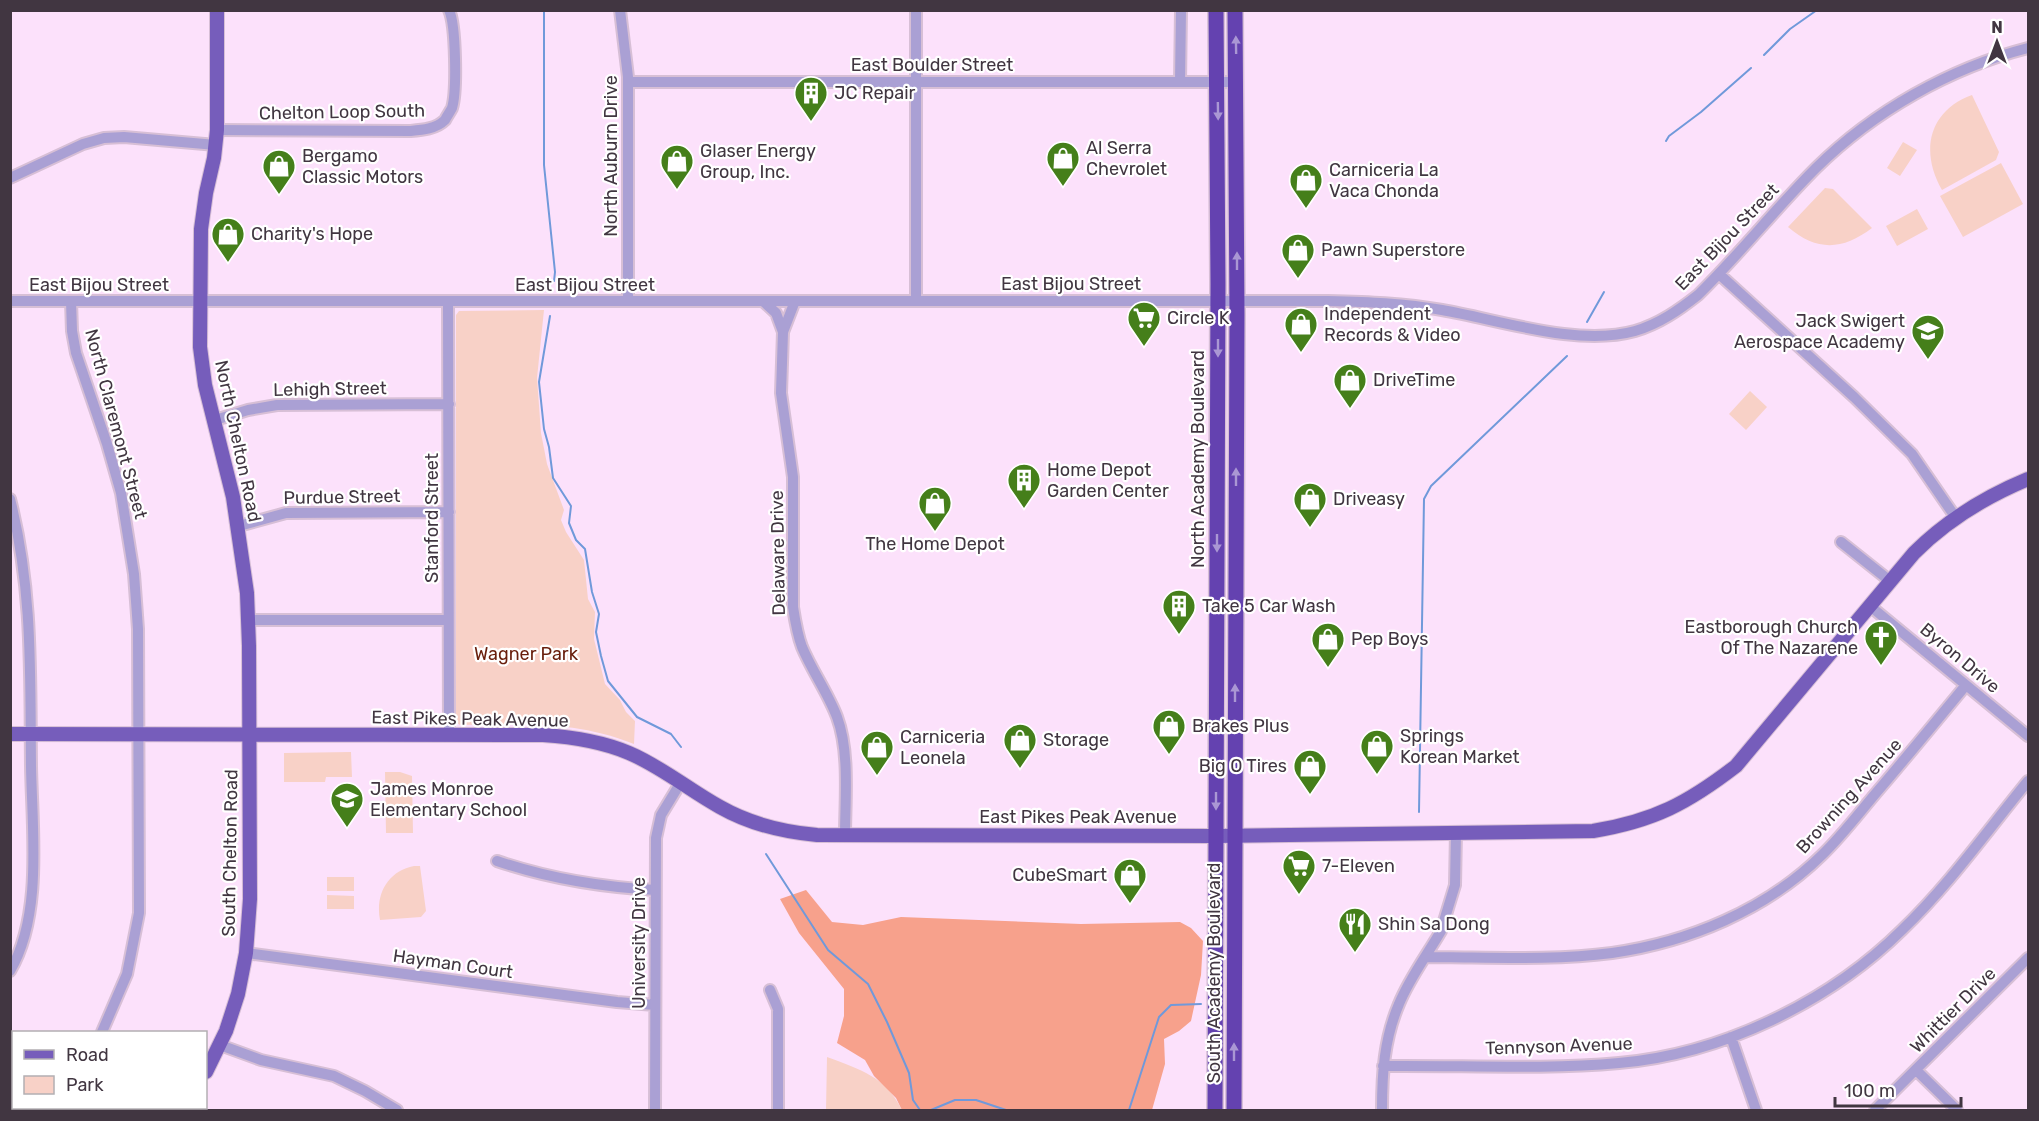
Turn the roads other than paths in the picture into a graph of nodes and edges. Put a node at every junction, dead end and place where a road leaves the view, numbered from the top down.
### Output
1 (217, 10) edge
2 (449, 10) edge
3 (620, 10) edge
4 (916, 10) edge
5 (1181, 10) edge
6 (1216, 10) edge
7 (1235, 10) edge
8 (2028, 48) edge
9 (628, 82) junction
10 (916, 82) junction
11 (1180, 82) junction
12 (1217, 82) junction
13 (1236, 82) junction
14 (217, 130) junction
15 (216, 145) junction
16 (10, 178) edge
17 (1719, 274) junction
18 (1237, 300) junction
19 (10, 301) edge
20 (71, 301) junction
21 (200, 301) junction
22 (628, 301) junction
23 (763, 301) junction
24 (795, 301) junction
25 (916, 301) junction
26 (1218, 301) junction
27 (448, 302) junction
28 (783, 332) junction
29 (449, 404) junction
30 (215, 420) junction
31 (2028, 479) edge
32 (10, 500) edge
33 (449, 512) junction
34 (1956, 518) junction
35 (239, 526) junction
36 (1841, 542) dead end
37 (1890, 581) junction
38 (1870, 606) junction
39 (248, 620) junction
40 (448, 620) junction
41 (1966, 685) junction
42 (10, 734) edge
43 (30, 734) junction
44 (139, 735) junction
45 (449, 735) junction
46 (248, 736) junction
47 (2028, 736) edge
48 (2028, 781) edge
49 (681, 782) junction
50 (1456, 832) junction
51 (1234, 835) junction
52 (845, 836) junction
53 (1215, 836) junction
54 (497, 861) dead end
55 (655, 890) junction
56 (246, 953) junction
57 (1426, 957) junction
58 (2028, 958) edge
59 (10, 971) edge
60 (770, 990) dead end
61 (655, 1005) junction
62 (102, 1031) edge
63 (1731, 1037) junction
64 (220, 1045) junction
65 (1383, 1066) junction
66 (207, 1070) edge
67 (1916, 1070) junction
68 (397, 1110) edge
69 (655, 1110) edge
70 (778, 1110) edge
71 (1215, 1110) edge
72 (1234, 1110) edge
73 (1382, 1110) edge
74 (1756, 1110) edge
75 (1875, 1110) edge
76 (1957, 1110) edge

1 - 14 main road, North Chelton Road
2 - 14 street, Chelton Loop South
3 - 9 street, North Auburn Drive
4 - 10 street
5 - 11 street
6 - 12 highway, North Academy Boulevard
13 -> 7 highway, North Academy Boulevard
8 - 17 street, East Bijou Street
9 - 10 street, East Boulder Street
9 - 22 street, North Auburn Drive
10 - 11 street, East Boulder Street
10 - 25 street
11 - 12 street, East Boulder Street
12 - 13 street, East Boulder Street
12 -> 26 highway, North Academy Boulevard
18 -> 13 highway, North Academy Boulevard
14 - 15 main road, North Chelton Road
15 - 16 street
15 - 21 main road, North Chelton Road
17 - 18 street, East Bijou Street
17 - 34 street
18 - 26 street, East Bijou Street
51 -> 18 highway, North Academy Boulevard
19 - 20 street, East Bijou Street
20 - 21 street, East Bijou Street
20 - 44 street, North Claremont Street
21 - 27 street, East Bijou Street
21 - 30 main road, North Chelton Road
22 - 23 street, East Bijou Street
22 - 27 street, East Bijou Street
23 - 24 street, East Bijou Street
23 - 28 street
24 - 25 street, East Bijou Street
24 - 28 street, Delaware Drive
25 - 26 street, East Bijou Street
26 -> 53 highway, North Academy Boulevard
27 - 29 street, Stanford Street
28 - 52 street, Delaware Drive
29 - 30 street, Lehigh Street
29 - 33 street, Stanford Street
30 - 35 main road, North Chelton Road
31 - 34 main road, East Pikes Peak Avenue
32 - 43 street
33 - 35 street, Purdue Street
33 - 40 street, Stanford Street
34 - 37 main road, East Pikes Peak Avenue
35 - 39 main road, North Chelton Road
36 - 37 street
37 - 38 main road, East Pikes Peak Avenue
38 - 41 street, Byron Drive
38 - 50 main road, East Pikes Peak Avenue
39 - 40 street
39 - 46 main road, North Chelton Road
40 - 45 street, Stanford Street
41 - 47 street, Byron Drive
41 - 57 street, Browning Avenue
42 - 43 main road, East Pikes Peak Avenue
43 - 44 main road, East Pikes Peak Avenue
43 - 59 street
44 - 46 main road, East Pikes Peak Avenue
44 - 62 street, North Claremont Street
45 - 46 main road, East Pikes Peak Avenue
45 - 49 main road, East Pikes Peak Avenue
46 - 56 main road, South Chelton Road
48 - 63 street, Tennyson Avenue
49 - 52 main road, East Pikes Peak Avenue
49 - 55 street, University Drive
50 - 51 main road, East Pikes Peak Avenue
50 - 57 street
51 - 53 main road, East Pikes Peak Avenue
72 -> 51 highway, South Academy Boulevard
52 - 53 main road, East Pikes Peak Avenue
53 - 71 highway, South Academy Boulevard
54 - 55 street
55 - 61 street, University Drive
56 - 61 street, Hayman Court
56 - 64 main road, South Chelton Road
57 - 65 street
58 - 67 street, Whittier Drive
60 - 70 street
61 - 69 street, University Drive
63 - 65 street, Tennyson Avenue
63 - 74 street
64 - 66 main road, South Chelton Road
64 - 68 street
65 - 73 street
67 - 75 street, Whittier Drive
67 - 76 street

